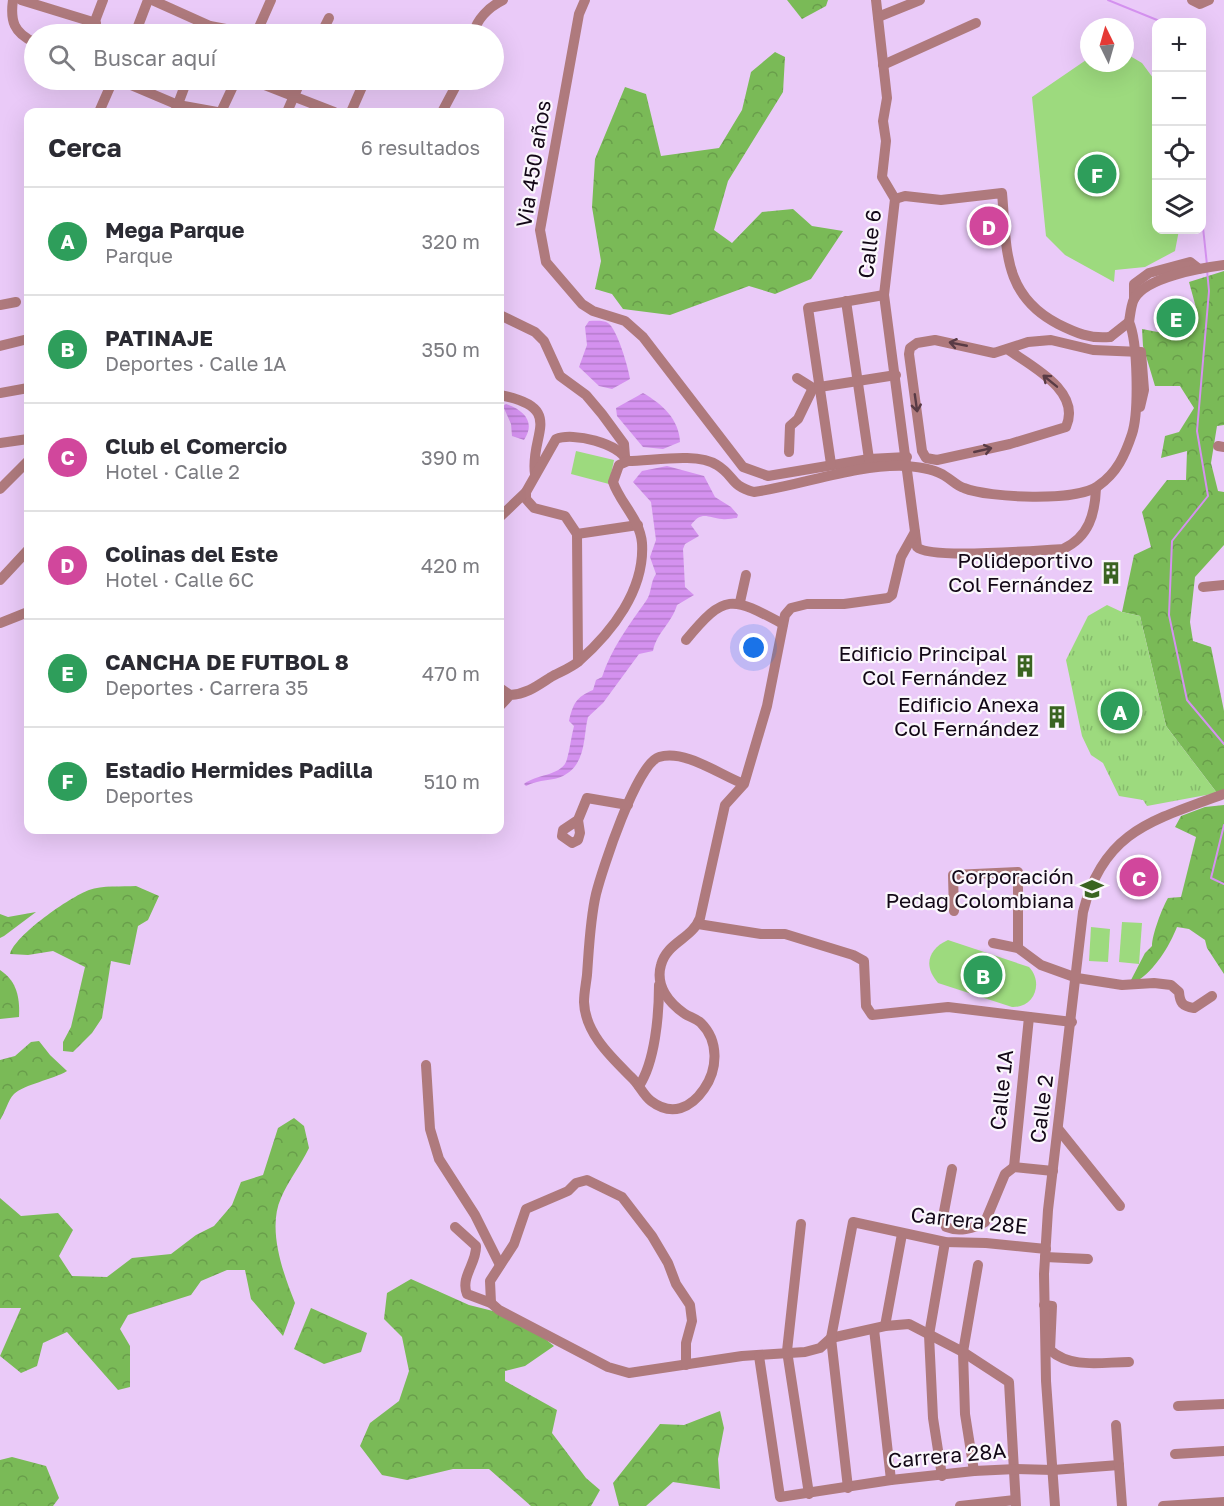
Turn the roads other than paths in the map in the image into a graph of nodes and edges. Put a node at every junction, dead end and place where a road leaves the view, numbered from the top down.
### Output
1 (13, 0) edge
2 (21, 0) edge
3 (103, 0) edge
4 (150, 0) edge
5 (271, 0) edge
6 (503, 0) edge
7 (585, 0) edge
8 (876, 0) edge
9 (920, 0) edge
10 (878, 17) junction
11 (329, 18) dead end
12 (96, 23) joint
13 (976, 23) dead end
14 (139, 24) edge
15 (196, 24) edge
16 (259, 24) edge
17 (326, 24) edge
18 (478, 24) edge
19 (24, 36) edge
20 (883, 65) junction
21 (109, 90) edge
22 (139, 90) edge
23 (184, 90) edge
24 (231, 90) edge
25 (280, 90) edge
26 (296, 90) edge
27 (361, 90) edge
28 (453, 90) edge
29 (294, 95) junction
30 (101, 108) edge
31 (175, 108) edge
32 (177, 108) edge
33 (221, 108) edge
34 (289, 108) edge
35 (325, 108) edge
36 (353, 108) edge
37 (443, 108) edge
38 (896, 199) junction
39 (1210, 267) edge
40 (884, 295) junction
41 (846, 301) junction
42 (16, 302) dead end
43 (0, 304) edge
44 (504, 317) edge
45 (1129, 322) junction
46 (1110, 337) junction
47 (24, 340) edge
48 (1020, 344) junction
49 (0, 346) edge
50 (1007, 349) junction
51 (1111, 349) junction
52 (1135, 351) junction
53 (1022, 360) junction
54 (896, 375) junction
55 (797, 378) dead end
56 (858, 381) junction
57 (817, 387) junction
58 (24, 389) edge
59 (0, 393) edge
60 (504, 396) edge
61 (24, 440) edge
62 (0, 443) edge
63 (789, 452) dead end
64 (626, 459) junction
65 (869, 459) junction
66 (908, 462) junction
67 (831, 464) junction
68 (24, 465) edge
69 (535, 477) junction
70 (1096, 488) junction
71 (0, 489) edge
72 (526, 492) junction
73 (504, 509) edge
74 (638, 525) junction
75 (915, 532) junction
76 (577, 534) junction
77 (24, 554) edge
78 (746, 575) dead end
79 (0, 580) edge
80 (1224, 585) edge
81 (1203, 587) dead end
82 (740, 602) junction
83 (24, 614) edge
84 (0, 623) edge
85 (783, 624) junction
86 (686, 640) dead end
87 (578, 662) junction
88 (504, 691) edge
89 (510, 695) junction
90 (504, 702) edge
91 (744, 784) junction
92 (1224, 794) edge
93 (628, 805) junction
94 (578, 820) dead end
95 (954, 911) dead end
96 (698, 924) junction
97 (993, 943) dead end
98 (1018, 948) junction
99 (659, 975) junction
100 (1077, 978) junction
101 (1212, 996) dead end
102 (1029, 1017) junction
103 (1072, 1022) junction
104 (426, 1065) dead end
105 (639, 1086) junction
106 (1059, 1130) junction
107 (1014, 1167) junction
108 (952, 1169) dead end
109 (1053, 1171) junction
110 (1120, 1206) dead end
111 (801, 1224) dead end
112 (455, 1227) dead end
113 (902, 1234) junction
114 (945, 1242) junction
115 (1046, 1253) junction
116 (1088, 1259) dead end
117 (500, 1264) junction
118 (978, 1265) dead end
119 (491, 1303) junction
120 (1046, 1311) junction
121 (879, 1328) junction
122 (929, 1335) junction
123 (831, 1338) junction
124 (787, 1351) junction
125 (963, 1352) junction
126 (759, 1356) junction
127 (1129, 1362) dead end
128 (686, 1365) junction
129 (1224, 1404) edge
130 (1178, 1406) dead end
131 (1116, 1425) dead end
132 (1224, 1451) edge
133 (1175, 1454) dead end
134 (1119, 1465) junction
135 (1016, 1468) junction
136 (1053, 1470) junction
137 (974, 1471) junction
138 (942, 1476) junction
139 (891, 1480) junction
140 (848, 1488) junction
141 (809, 1494) junction
142 (1224, 1502) edge
143 (1015, 1503) edge
144 (960, 1506) edge
145 (1055, 1506) edge
146 (1122, 1506) edge
147 (1163, 1506) edge

1 - 19 street
2 - 12 street
3 - 12 street
4 - 14 street
4 - 15 street
5 - 16 street
6 - 18 street
7 - 67 street, Via 450 años
8 - 10 street
9 - 10 street
10 - 20 street
11 - 17 street
13 - 20 street
20 - 38 street
21 - 30 street
22 - 31 street
23 - 32 street
24 - 33 street
25 - 29 street
26 - 29 street
27 - 36 street
28 - 37 street
29 - 34 street
29 - 35 street
38 - 40 street, Calle 6
38 - 46 street
39 - 45 street
40 - 41 street
40 - 54 street, Calle 6
41 - 56 street
41 - 57 street
42 - 43 street
44 - 64 street
45 - 46 street
45 - 52 street
46 - 51 street
47 - 49 street
48 - 50 street
48 - 51 street
48 - 53 street
50 - 53 street
50 -> 53 street
51 - 52 street
52 - 70 street
54 - 56 street
54 - 66 street, Calle 6
55 - 57 street
56 - 57 street
56 - 65 street
57 - 63 street
57 - 67 street
58 - 59 street
60 - 69 street
61 - 62 street
64 - 66 street
64 - 69 street
64 - 74 street
65 - 66 street
65 - 67 street
66 - 70 street
66 - 75 street, Calle 6
68 - 71 street
69 - 72 street
70 - 75 street
72 - 73 street
72 - 76 street
74 - 76 street
74 - 87 street
75 - 85 street
76 - 87 street
77 - 79 street
78 - 82 street
80 - 81 street
82 - 85 street
82 - 86 street
83 - 84 street
85 - 91 street
87 - 89 street
88 - 89 street
89 - 90 street
91 - 93 street
91 - 96 street
92 - 100 street, Calle 2
93 - 94 street
93 - 105 street
95 - 98 street
96 - 99 street
96 - 102 street
97 - 98 street
98 - 100 street
99 - 105 street
99 - 105 street
100 - 101 street
100 - 103 street, Calle 2
102 - 103 street
102 - 107 street, Calle 1A
103 - 106 street, Calle 2
104 - 117 street
106 - 109 street, Calle 2
106 - 110 street
107 - 108 street
107 - 109 street
109 - 115 street, Calle 2
111 - 124 street
112 - 119 street
113 - 114 street, Carrera 28E
113 - 121 street
113 - 123 street, Carrera 28E
114 - 115 street, Carrera 28E
114 - 122 street
115 - 116 street, Carrera 28E
115 - 120 street, Calle 2
117 - 119 street
117 - 128 street
118 - 125 street
119 - 128 street
120 - 127 street
120 - 136 street, Calle 2
121 - 122 street
121 - 123 street
121 - 139 street
122 - 125 street
122 - 138 street
123 - 124 street
123 - 140 street
124 - 126 street
124 - 141 street
125 - 135 street
125 - 137 street
126 - 128 street
126 - 141 street, Carrera 28A
129 - 130 street
131 - 134 street
132 - 133 street
134 - 136 street, Carrera 28A
134 - 146 street
135 - 136 street, Carrera 28A
135 - 137 street, Carrera 28A
135 - 143 street
136 - 145 street, Calle 2
137 - 138 street, Carrera 28A
138 - 139 street, Carrera 28A
139 - 140 street, Carrera 28A
140 - 141 street, Carrera 28A
142 - 147 street
143 - 144 street

